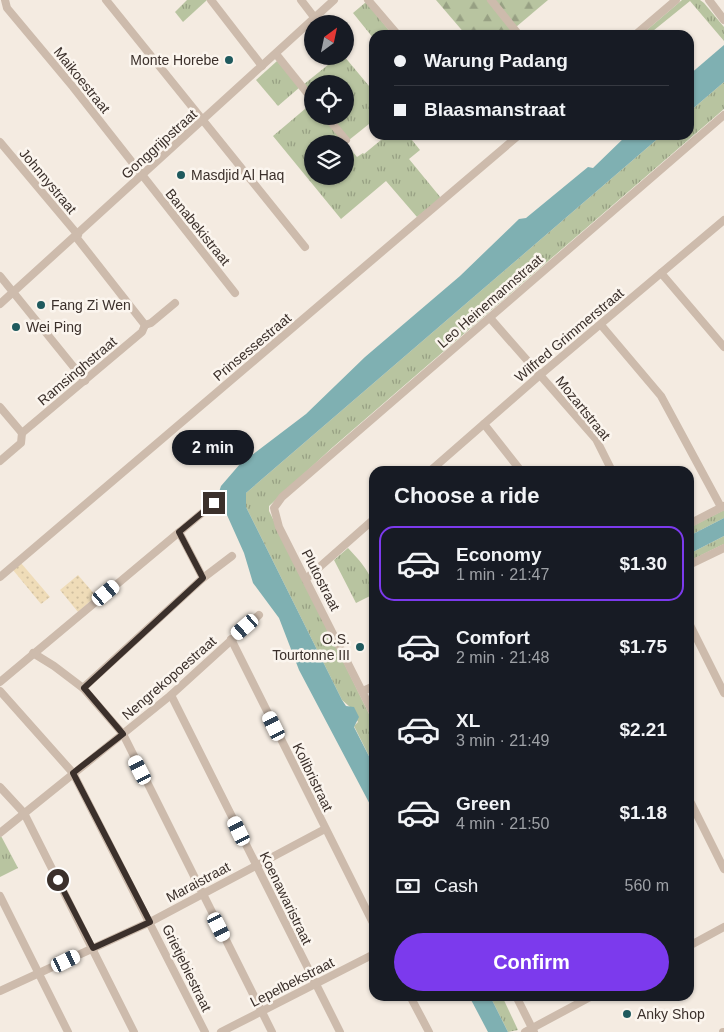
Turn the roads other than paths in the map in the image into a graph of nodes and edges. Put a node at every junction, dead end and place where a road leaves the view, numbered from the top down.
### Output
1 (5, 0) edge
2 (106, 0) edge
3 (211, 0) edge
4 (302, 0) edge
5 (334, 0) edge
6 (368, 0) edge
7 (491, 0) edge
8 (676, 0) edge
9 (709, 0) edge
10 (313, 15) edge
11 (316, 15) edge
12 (724, 20) edge
13 (304, 27) edge
14 (394, 30) edge
15 (515, 30) edge
16 (641, 30) edge
17 (276, 54) junction
18 (262, 66) junction
19 (304, 89) edge
20 (724, 115) edge
21 (203, 120) junction
22 (334, 125) edge
23 (342, 135) edge
24 (513, 140) edge
25 (0, 142) edge
26 (142, 176) junction
27 (724, 220) edge
28 (77, 236) junction
29 (305, 247) dead end
30 (661, 273) junction
31 (0, 276) edge
32 (13, 293) junction
33 (236, 293) dead end
34 (175, 303) dead end
35 (0, 304) edge
36 (490, 318) junction
37 (145, 325) junction
38 (601, 325) junction
39 (724, 347) edge
40 (540, 375) junction
41 (85, 381) junction
42 (0, 407) edge
43 (484, 424) junction
44 (22, 433) junction
45 (0, 460) edge
46 (436, 466) edge
47 (517, 466) edge
48 (610, 466) edge
49 (214, 503) dead end
50 (723, 507) edge
51 (274, 508) joint
52 (694, 522) edge
53 (369, 523) edge
54 (179, 532) junction
55 (724, 548) edge
56 (232, 556) dead end
57 (694, 563) edge
58 (0, 577) edge
59 (203, 578) junction
60 (306, 578) junction
61 (259, 615) dead end
62 (694, 633) edge
63 (231, 640) junction
64 (33, 654) junction
65 (0, 682) edge
66 (84, 688) junction
67 (369, 688) edge
68 (0, 691) edge
69 (362, 691) junction
70 (724, 693) edge
71 (171, 694) junction
72 (369, 705) edge
73 (123, 734) junction
74 (73, 773) junction
75 (0, 787) edge
76 (694, 809) edge
77 (24, 813) junction
78 (325, 829) junction
79 (0, 833) edge
80 (256, 865) junction
81 (724, 869) edge
82 (202, 894) junction
83 (0, 896) edge
84 (369, 916) edge
85 (150, 922) junction
86 (724, 927) edge
87 (694, 943) edge
88 (93, 948) junction
89 (369, 957) edge
90 (38, 974) junction
91 (316, 984) junction
92 (0, 991) edge
93 (413, 1001) edge
94 (518, 1001) edge
95 (583, 1001) edge
96 (262, 1012) junction
97 (530, 1031) edge
98 (68, 1032) edge
99 (134, 1032) edge
100 (204, 1032) edge
101 (222, 1032) edge
102 (272, 1032) edge
103 (340, 1032) edge
104 (429, 1032) edge

1 - 26 street, Maikoestraat
2 - 21 street
3 - 18 street
4 - 10 street
5 - 11 street, Gonggrijpstraat
6 - 14 street
7 - 15 street
8 - 16 street
9 - 12 street
13 - 17 street, Gonggrijpstraat
17 - 18 street, Gonggrijpstraat
17 - 19 street
18 - 21 street, Gonggrijpstraat
20 - 36 street, Leo Heinemannstraat
21 - 26 street, Gonggrijpstraat
21 - 29 street
22 - 23 street
24 - 58 street, Prinsessestraat
25 - 28 street, Johnnystraat
26 - 28 street, Gonggrijpstraat
26 - 33 street, Banabekistraat
27 - 30 street, Wilfred Grimmerstraat
28 - 32 street, Gonggrijpstraat
28 - 37 street, Johnnystraat
30 - 38 street, Wilfred Grimmerstraat
30 - 39 street
31 - 32 street
32 - 35 street, Gonggrijpstraat
32 - 41 street
34 - 37 street, Ramsinghstraat
36 - 40 street, Mozartstraat
36 - 51 street, Leo Heinemannstraat
37 - 41 street, Ramsinghstraat
38 - 40 street, Wilfred Grimmerstraat
38 - 50 street
40 - 43 street, Wilfred Grimmerstraat
40 - 48 street, Mozartstraat
41 - 44 street, Ramsinghstraat
42 - 44 street
43 - 46 street, Wilfred Grimmerstraat
43 - 47 street
44 - 45 street, Ramsinghstraat
49 - 54 street
50 - 52 street
51 - 60 street, Plutostraat
53 - 60 street
54 - 59 street
54 - 64 street
55 - 57 street
56 - 59 street
59 - 66 street
60 - 69 street, Plutostraat
61 - 63 street, Nengrekopoestraat
62 - 70 street
63 - 71 street, Nengrekopoestraat
63 - 78 street, Kolibristraat
64 - 65 street
64 - 66 street
66 - 73 street
67 - 69 street
68 - 74 street, Grietjebiestraat
69 - 72 street, Plutostraat
71 - 73 street, Nengrekopoestraat
71 - 80 street, Koenawaristraat
73 - 74 street, Nengrekopoestraat
73 - 82 street
74 - 77 street, Nengrekopoestraat
74 - 85 street, Grietjebiestraat
75 - 77 street
76 - 81 street
77 - 79 street, Nengrekopoestraat
77 - 88 street
78 - 80 street, Maraistraat
78 - 84 street, Kolibristraat
80 - 82 street, Maraistraat
80 - 91 street, Koenawaristraat
82 - 85 street, Maraistraat
82 - 96 street
83 - 90 street
85 - 88 street, Maraistraat
85 - 100 street, Grietjebiestraat
86 - 87 street
88 - 90 street, Maraistraat
88 - 99 street
89 - 91 street, Lepelbekstraat
90 - 92 street, Maraistraat
90 - 98 street
91 - 96 street, Lepelbekstraat
91 - 103 street, Koenawaristraat
93 - 104 street
94 - 97 street
95 - 97 street
96 - 101 street, Lepelbekstraat
96 - 102 street

